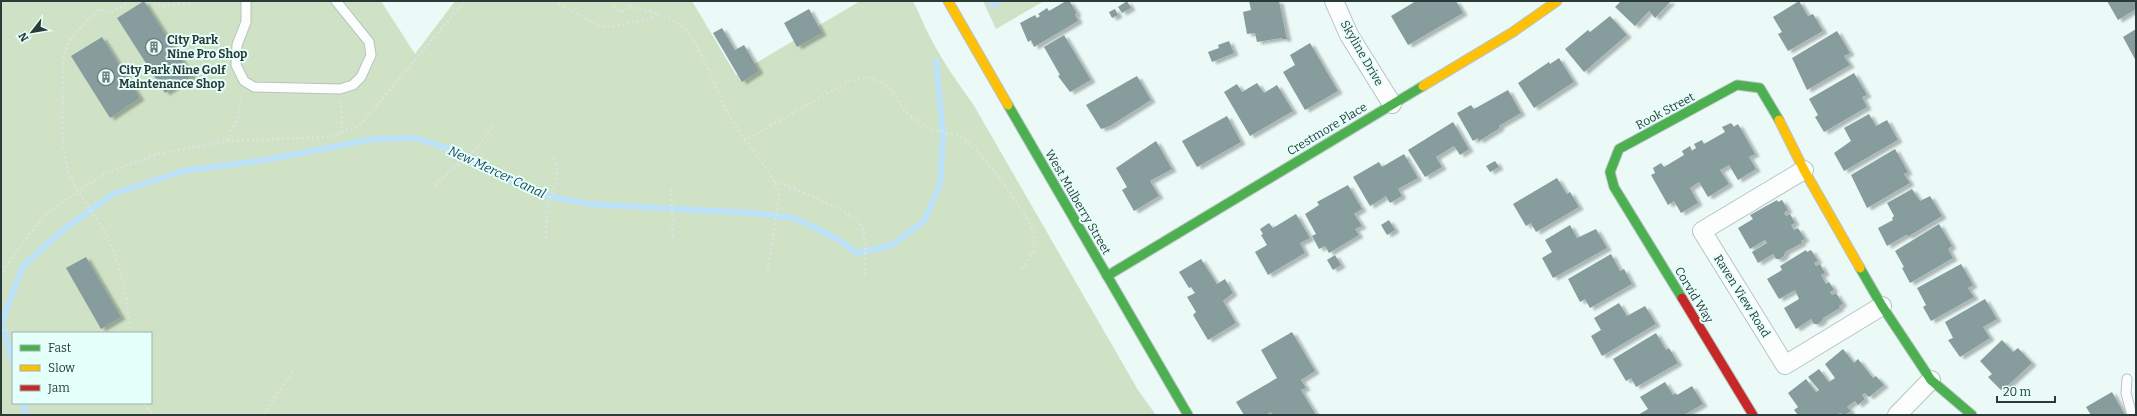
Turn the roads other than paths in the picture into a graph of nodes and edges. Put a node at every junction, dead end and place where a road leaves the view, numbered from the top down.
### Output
1 (246, 1) edge
2 (336, 1) edge
3 (948, 1) edge
4 (1334, 1) edge
5 (1558, 1) edge
6 (1392, 104) junction
7 (1804, 170) junction
8 (1614, 187) joint
9 (1107, 276) junction
10 (1882, 306) junction
11 (2127, 379) dead end
12 (1931, 380) junction
13 (1188, 415) edge
14 (1753, 415) edge
15 (1897, 415) edge
16 (1972, 415) edge
17 (2132, 415) edge

1 - 2 lane
3 - 9 street, West Mulberry Street
4 - 6 street, Skyline Drive
5 - 6 street, Crestmore Place
6 - 9 street, Crestmore Place
7 - 8 street, Rook Street
7 - 10 street
7 - 10 street, Raven View Road
8 - 14 street, Corvid Way
9 - 13 street, West Mulberry Street
10 - 12 street
11 - 17 lane
12 - 15 street
12 - 16 street

